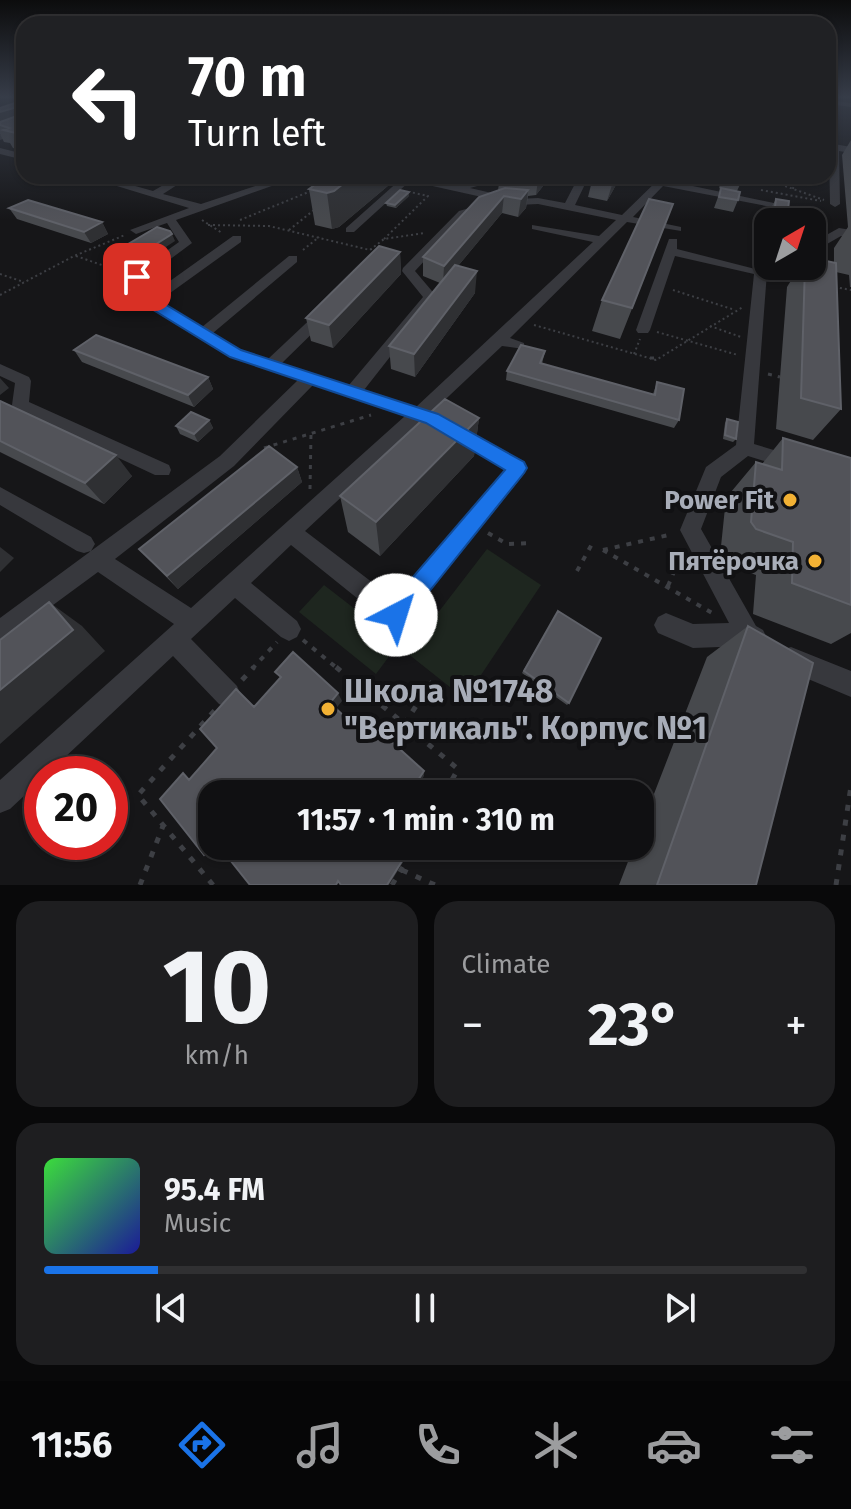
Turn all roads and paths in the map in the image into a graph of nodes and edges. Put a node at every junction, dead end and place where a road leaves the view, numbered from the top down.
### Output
1 (117, 184) edge
2 (172, 184) edge
3 (272, 184) edge
4 (397, 184) edge
5 (435, 184) edge
6 (478, 184) edge
7 (580, 184) edge
8 (660, 184) edge
9 (687, 184) edge
10 (778, 184) edge
11 (794, 184) edge
12 (835, 184) edge
13 (314, 189) edge
14 (457, 189) junction
15 (793, 189) junction
16 (406, 191) edge
17 (153, 195) junction
18 (817, 198) dead end
19 (500, 199) junction
20 (835, 204) dead end
21 (782, 206) edge
22 (568, 207) junction
23 (201, 208) junction
24 (313, 211) edge
25 (626, 219) junction
26 (170, 220) junction
27 (237, 222) junction
28 (208, 225) dead end
29 (536, 227) dead end
30 (448, 229) junction
31 (136, 230) joint
32 (289, 230) junction
33 (350, 230) dead end
34 (851, 234) edge
35 (319, 237) junction
36 (237, 239) dead end
37 (384, 239) junction
38 (826, 240) edge
39 (604, 241) junction
40 (670, 251) junction
41 (126, 254) edge
42 (74, 256) junction
43 (293, 259) joint
44 (105, 266) junction
45 (754, 270) edge
46 (0, 274) edge
47 (137, 277) junction
48 (760, 280) edge
49 (836, 281) edge
50 (24, 282) junction
51 (658, 285) junction
52 (834, 287) edge
53 (759, 288) junction
54 (849, 289) edge
55 (0, 295) edge
56 (150, 301) junction
57 (333, 306) edge
58 (736, 311) junction
59 (531, 324) dead end
60 (710, 326) junction
61 (643, 330) dead end
62 (203, 334) junction
63 (672, 336) dead end
64 (688, 340) junction
65 (754, 351) junction
66 (271, 365) junction
67 (0, 369) edge
68 (310, 378) junction
69 (353, 392) junction
70 (20, 405) junction
71 (410, 411) junction
72 (0, 414) edge
73 (311, 433) junction
74 (745, 448) junction
75 (227, 461) junction
76 (814, 469) edge
77 (162, 470) dead end
78 (0, 495) edge
79 (309, 513) junction
80 (690, 530) junction
81 (290, 532) junction
82 (464, 533) junction
83 (530, 543) dead end
84 (592, 544) dead end
85 (91, 552) junction
86 (577, 571) dead end
87 (234, 583) junction
88 (668, 588) junction
89 (666, 625) dead end
90 (289, 629) junction
91 (183, 630) junction
92 (0, 632) edge
93 (748, 634) junction
94 (792, 660) junction
95 (436, 676) dead end
96 (851, 684) edge
97 (784, 690) edge
98 (228, 695) junction
99 (404, 724) junction
100 (452, 780) edge
101 (851, 786) edge
102 (0, 799) edge
103 (163, 826) junction
104 (407, 860) edge
105 (402, 870) junction
106 (140, 885) edge
107 (213, 885) edge
108 (392, 885) edge
109 (435, 885) edge
110 (836, 885) edge

1 - 17 lane
2 - 17 lane
3 - 23 lane
4 - 33 lane
5 - 14 lane
6 - 14 lane
7 - 22 lane
8 - 25 lane
9 - 21 lane
10 - 15 path
11 - 15 path
12 - 20 lane
13 - 27 path
14 - 19 lane
15 - 18 path
16 - 37 path
17 - 23 lane
19 - 22 lane
19 - 30 lane
22 - 25 lane
23 - 26 lane
24 - 32 path
25 - 39 lane
25 - 40 lane
26 - 31 lane
26 - 47 lane
27 - 28 path
27 - 32 path
29 - 39 lane
30 - 37 path
30 - 69 lane
31 - 42 path
32 - 35 path
34 - 38 lane
35 - 37 path
35 - 43 path
36 - 56 lane
39 - 71 lane
40 - 45 lane
40 - 51 lane
41 - 44 path
42 - 44 path
42 - 50 path
43 - 62 lane
44 - 47 path
46 - 50 path
47 - 56 lane
48 - 53 lane
49 - 54 path
50 - 55 path
51 - 58 path
51 - 61 lane
52 - 54 path
53 - 58 path
53 - 65 lane
56 - 62 lane
57 - 66 lane
58 - 60 path
59 - 64 path
60 - 64 path
60 - 65 path
62 - 66 lane
63 - 64 path
64 - 65 path
65 - 74 lane
66 - 68 lane
67 - 70 lane
68 - 69 lane
68 - 75 lane
69 - 71 lane
70 - 72 lane
70 - 77 lane
71 - 73 path
71 - 79 lane
71 - 82 lane
73 - 75 path
73 - 79 path
74 - 76 lane
74 - 80 lane
75 - 85 lane
78 - 85 lane
79 - 81 lane
80 - 88 path
80 - 88 path
80 - 93 lane
81 - 82 lane
81 - 87 lane
82 - 83 path
84 - 86 path
85 - 91 lane
85 - 92 lane
87 - 90 lane
87 - 91 lane
88 - 93 path
89 - 93 lane
90 - 98 path
90 - 99 path
91 - 98 lane
91 - 102 lane
93 - 94 lane
94 - 96 lane
94 - 97 lane
95 - 99 path
98 - 103 path
99 - 100 path
101 - 110 path
103 - 106 path
103 - 107 path
104 - 105 path
105 - 108 path
105 - 109 path

